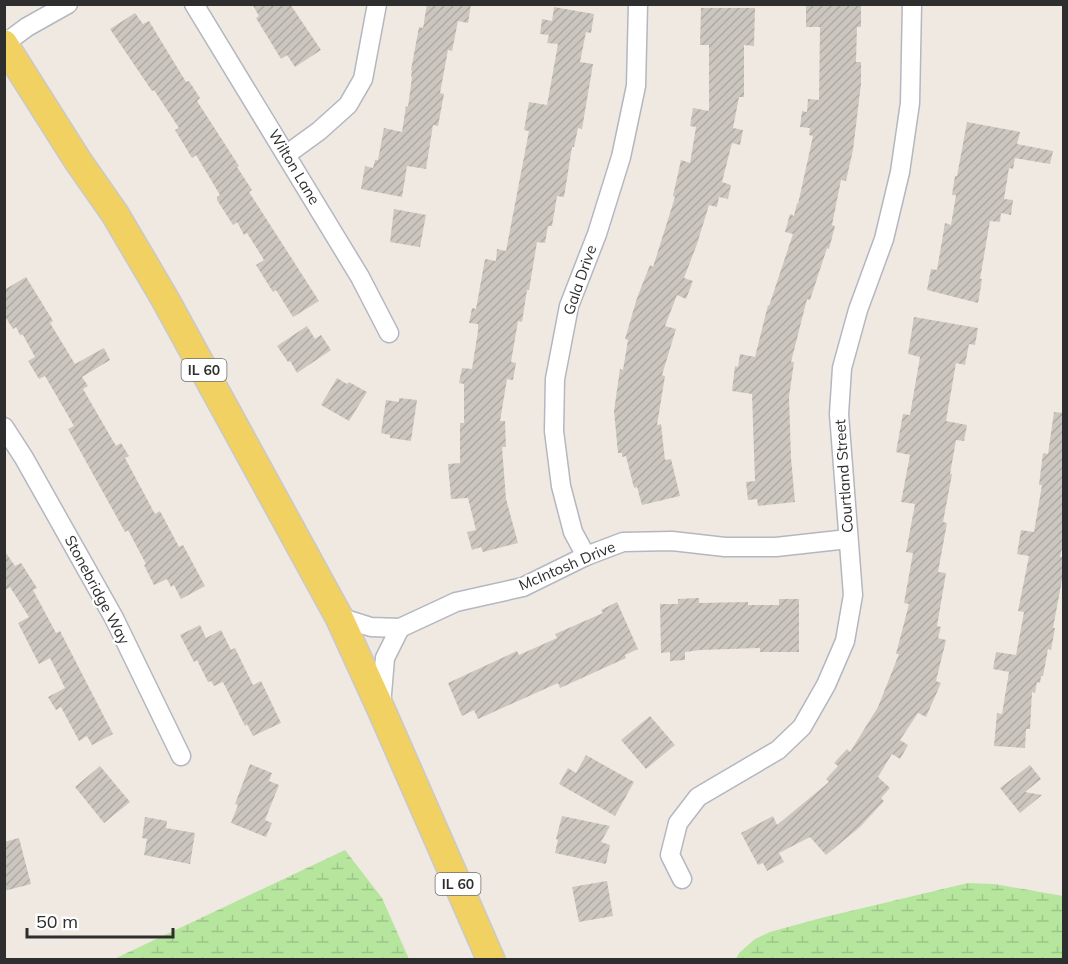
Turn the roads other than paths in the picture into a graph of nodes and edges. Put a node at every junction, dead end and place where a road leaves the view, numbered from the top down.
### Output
1 (68, 4) edge
2 (194, 4) edge
3 (377, 4) edge
4 (638, 4) edge
5 (912, 4) edge
6 (4, 44) edge
7 (286, 154) junction
8 (389, 333) dead end
9 (4, 427) edge
10 (848, 539) junction
11 (586, 555) junction
12 (339, 617) junction
13 (400, 628) junction
14 (381, 709) junction
15 (182, 756) dead end
16 (682, 879) dead end
17 (491, 960) edge

1 - 6 street
2 - 7 street, Wilton Lane
3 - 7 street
4 - 11 street, Gala Drive
5 - 10 street, Courtland Street
6 - 12 main road, IL 60
7 - 8 street, Wilton Lane
9 - 15 street, Stonebridge Way
10 - 11 street, McIntosh Drive
10 - 16 street, Courtland Street
11 - 13 street, McIntosh Drive
12 - 13 street, McIntosh Drive
12 - 14 main road, IL 60
13 - 14 street
14 - 17 main road, IL 60

